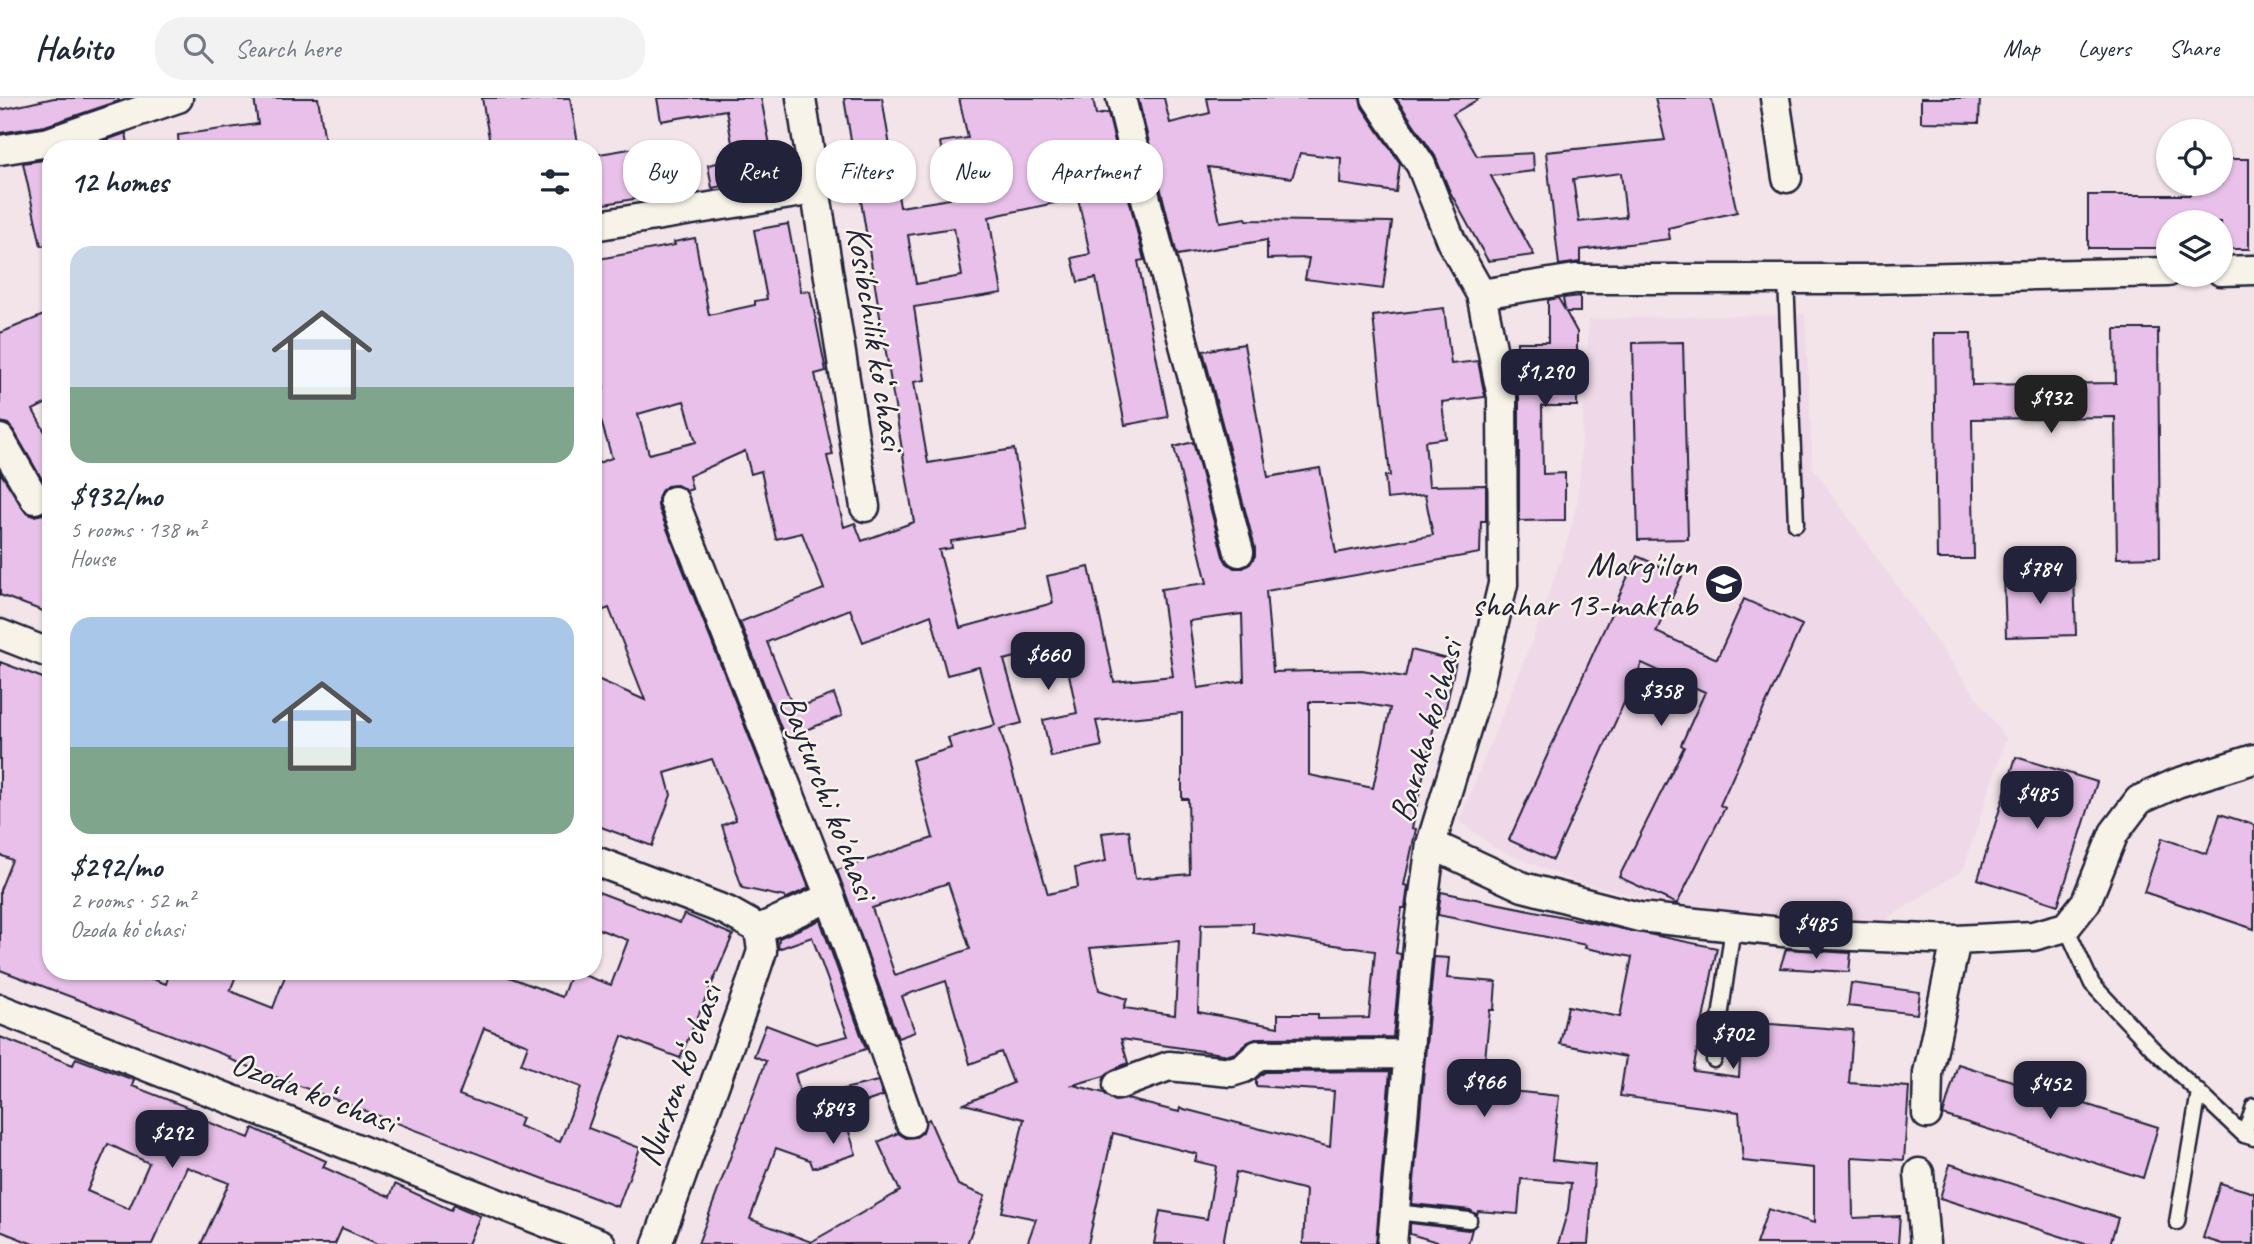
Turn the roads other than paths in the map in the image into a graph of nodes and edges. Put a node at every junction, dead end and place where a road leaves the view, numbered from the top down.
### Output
1 (178, 98) edge
2 (801, 98) edge
3 (1121, 98) edge
4 (1376, 98) edge
5 (1775, 98) edge
6 (55, 140) edge
7 (42, 143) edge
8 (0, 150) edge
9 (1787, 177) dead end
10 (815, 190) junction
11 (602, 225) edge
12 (2254, 270) edge
13 (2233, 271) edge
14 (2156, 272) edge
15 (1786, 279) junction
16 (1481, 294) junction
17 (0, 439) edge
18 (36, 499) dead end
19 (674, 501) dead end
20 (865, 507) dead end
21 (1796, 524) dead end
22 (1239, 552) dead end
23 (0, 634) edge
24 (42, 650) edge
25 (2254, 759) edge
26 (1431, 844) junction
27 (602, 863) edge
28 (830, 897) junction
29 (1733, 927) junction
30 (2066, 927) junction
31 (759, 929) junction
32 (1956, 940) junction
33 (0, 1009) edge
34 (1409, 1054) junction
35 (1714, 1060) dead end
36 (1118, 1085) dead end
37 (2199, 1092) junction
38 (2254, 1106) edge
39 (1927, 1114) dead end
40 (910, 1122) dead end
41 (2249, 1136) edge
42 (1919, 1173) dead end
43 (1395, 1212) junction
44 (1469, 1220) dead end
45 (2177, 1222) dead end
46 (601, 1244) edge
47 (657, 1244) edge
48 (1392, 1244) edge
49 (1925, 1244) edge

1 - 6 street
2 - 10 street, Kosibchilik koʻchasi
3 - 22 street
4 - 16 street, Baraka ko'chasi
5 - 9 street
7 - 8 street
10 - 11 street
10 - 20 street, Kosibchilik koʻchasi
12 - 13 street
14 - 15 street
15 - 16 street
15 - 21 lane
16 - 26 street, Baraka ko'chasi
17 - 18 street
19 - 28 street, Bayturchi ko'chasi
23 - 24 street
25 - 30 street
26 - 29 street
26 - 34 street, Baraka ko'chasi
27 - 31 street
28 - 31 street
28 - 40 street, Bayturchi ko'chasi
29 - 32 street
29 - 35 lane
30 - 32 street
30 - 37 lane
31 - 47 street, Nurxon koʻchasi
32 - 39 street
33 - 46 street, Ozoda koʻchasi
34 - 36 street
34 - 43 street, Baraka ko'chasi
37 - 41 lane
37 - 45 lane
38 - 41 lane
42 - 49 street
43 - 44 lane
43 - 48 street, Baraka ko'chasi

